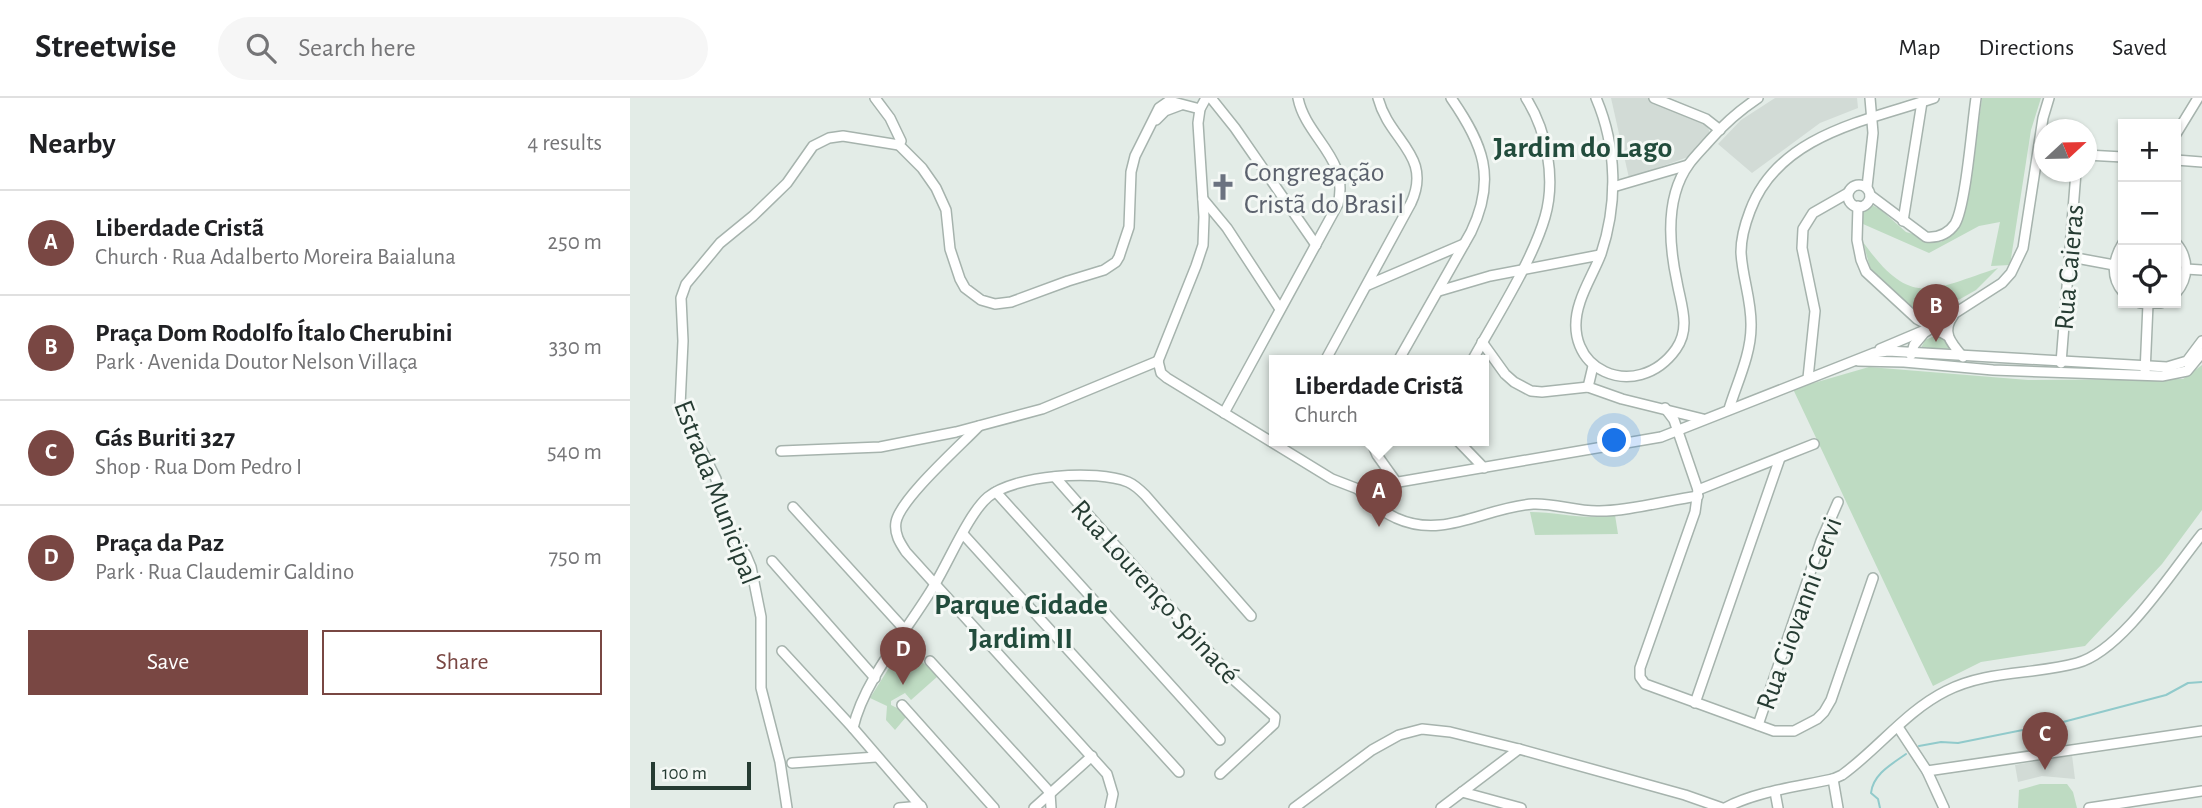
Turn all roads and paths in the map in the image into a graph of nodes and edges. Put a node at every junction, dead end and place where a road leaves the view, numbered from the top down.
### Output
1 (875, 98) edge
2 (1209, 98) edge
3 (1298, 98) edge
4 (1378, 98) edge
5 (1451, 98) edge
6 (1527, 98) edge
7 (1597, 98) edge
8 (1654, 98) edge
9 (1758, 98) edge
10 (1870, 98) edge
11 (1934, 98) edge
12 (1976, 98) edge
13 (2049, 98) edge
14 (2198, 98) edge
15 (1175, 102) edge
16 (1922, 102) junction
17 (1200, 109) junction
18 (1872, 118) junction
19 (2043, 119) edge
20 (2181, 126) edge
21 (1720, 130) junction
22 (899, 145) junction
23 (2097, 156) edge
24 (2118, 157) edge
25 (2181, 160) edge
26 (2202, 162) edge
27 (1688, 165) junction
28 (2034, 174) edge
29 (2075, 182) edge
30 (1613, 187) junction
31 (1869, 191) junction
32 (1848, 193) junction
33 (1203, 199) junction
34 (1858, 206) junction
35 (1903, 221) junction
36 (1227, 228) junction
37 (1204, 231) junction
38 (1464, 244) junction
39 (1316, 245) junction
40 (2122, 245) edge
41 (2177, 245) edge
42 (1600, 255) junction
43 (2071, 257) junction
44 (2114, 265) junction
45 (2186, 269) junction
46 (2202, 270) edge
47 (1521, 271) junction
48 (2118, 283) edge
49 (1368, 285) junction
50 (2181, 285) edge
51 (1440, 291) junction
52 (2144, 308) edge
53 (1280, 309) junction
54 (1954, 314) junction
55 (1917, 319) junction
56 (1933, 327) junction
57 (1919, 332) junction
58 (1948, 336) junction
59 (1907, 337) junction
60 (2202, 341) edge
61 (1482, 342) junction
62 (1888, 351) junction
63 (2202, 353) edge
64 (1328, 355) edge
65 (1402, 355) edge
66 (1475, 355) edge
67 (1863, 356) junction
68 (1963, 356) junction
69 (1912, 357) junction
70 (1158, 360) junction
71 (1853, 361) junction
72 (1899, 362) junction
73 (2060, 362) junction
74 (1593, 366) junction
75 (2145, 371) junction
76 (1613, 377) junction
77 (1808, 378) junction
78 (1587, 387) junction
79 (1603, 393) junction
80 (1665, 408) junction
81 (1729, 409) junction
82 (1224, 412) junction
83 (1703, 419) junction
84 (979, 426) junction
85 (1677, 431) junction
86 (1269, 437) edge
87 (1814, 444) dead end
88 (1284, 446) edge
89 (1373, 446) edge
90 (1463, 446) edge
91 (781, 451) dead end
92 (1780, 458) junction
93 (1484, 468) junction
94 (1055, 477) junction
95 (1397, 483) junction
96 (1374, 487) junction
97 (1358, 488) junction
98 (996, 492) junction
99 (1698, 493) junction
100 (1838, 502) dead end
101 (793, 507) dead end
102 (1390, 515) junction
103 (963, 534) junction
104 (2202, 534) edge
105 (772, 561) dead end
106 (1873, 578) dead end
107 (935, 584) junction
108 (1251, 616) dead end
109 (905, 630) junction
110 (782, 650) dead end
111 (930, 661) dead end
112 (875, 678) junction
113 (1695, 702) junction
114 (902, 705) dead end
115 (1758, 725) junction
116 (1898, 727) junction
117 (853, 728) junction
118 (2202, 731) edge
119 (1220, 740) dead end
120 (1519, 749) junction
121 (1092, 756) junction
122 (876, 757) junction
123 (792, 763) dead end
124 (1927, 771) junction
125 (1179, 772) dead end
126 (1220, 774) dead end
127 (1833, 779) junction
128 (2202, 791) edge
129 (1462, 792) junction
130 (1775, 792) junction
131 (1050, 793) junction
132 (921, 807) edge
133 (787, 808) edge
134 (899, 808) edge
135 (994, 808) edge
136 (1034, 808) edge
137 (1051, 808) edge
138 (1110, 808) edge
139 (1294, 808) edge
140 (1441, 808) edge
141 (1521, 808) edge
142 (1724, 808) edge
143 (1778, 808) edge
144 (1838, 808) edge
145 (1944, 808) edge
146 (2089, 808) edge

1 - 22 street
2 - 17 street
2 - 39 street
3 - 39 street
4 - 49 street
5 - 38 street
6 - 47 street
7 - 30 street
8 - 21 street
9 - 21 street
10 - 18 street
11 - 16 street
12 - 35 street
13 - 19 street
14 - 20 street
15 - 17 street
15 - 22 street
16 - 18 street
16 - 35 street
17 - 33 street
18 - 31 street
18 - 81 street
21 - 27 street
22 - 133 street, Estrada Municipal
23 - 24 street
25 - 26 street
27 - 30 street
27 - 76 street
28 - 54 street
29 - 43 street, Rua Caieras
30 - 42 street
31 - 32 street
31 - 34 street
31 - 35 street
32 - 34 street
32 - 77 street
33 - 36 street
33 - 37 street
34 - 55 street
36 - 37 street
36 - 53 street
37 - 70 street
38 - 49 street
38 - 51 street
39 - 53 street
40 - 44 street
41 - 45 street
42 - 47 street
42 - 74 street
43 - 44 street
43 - 73 street, Rua Caieras
44 - 48 street
45 - 46 street
45 - 50 street
47 - 51 street
47 - 61 street
49 - 64 street
51 - 65 street
52 - 75 street
53 - 82 street
54 - 56 street
54 - 58 street
55 - 56 street
55 - 57 street
56 - 57 street
56 - 58 street
56 - 69 street
57 - 59 street
58 - 68 street
59 - 62 street
59 - 67 street
60 - 75 street
61 - 66 street
61 - 78 street
62 - 67 street
62 - 69 street
62 - 72 street
63 - 75 street
67 - 71 street
68 - 69 street
68 - 73 street
69 - 72 street
69 - 75 street
70 - 82 street
70 - 84 street
71 - 72 street
71 - 77 street
73 - 75 street
74 - 76 street
74 - 78 street
76 - 79 street
77 - 81 street
78 - 79 street
79 - 80 street
80 - 83 street
80 - 85 street
81 - 83 street
82 - 86 street
83 - 85 street
84 - 91 street
84 - 107 street
85 - 93 street
85 - 99 street
87 - 92 street
88 - 97 street
89 - 95 street
90 - 93 street
92 - 99 street
92 - 113 street
93 - 95 street
94 - 98 street
94 - 108 street
94 - 126 street, Rua Lourenço Spinacé
95 - 96 street
96 - 97 street
96 - 102 street
97 - 102 street
98 - 103 street
98 - 119 street
99 - 102 street
99 - 113 street
100 - 115 street, Rua Giovanni Cervi
101 - 109 street
103 - 107 street
103 - 125 street
104 - 116 street
105 - 112 street
106 - 115 street
107 - 109 street
107 - 121 street
109 - 112 street
110 - 117 street
111 - 131 street
112 - 117 street
113 - 115 street
114 - 135 street
116 - 124 street
116 - 127 street
117 - 122 street
118 - 124 street
120 - 129 street
120 - 139 street
120 - 142 street
121 - 131 street
121 - 138 street
122 - 123 street
122 - 132 street
124 - 145 street
127 - 130 street
127 - 144 street
128 - 146 street
129 - 140 street
129 - 141 street
130 - 142 street
130 - 143 street
131 - 136 street
131 - 137 street
132 - 134 street

